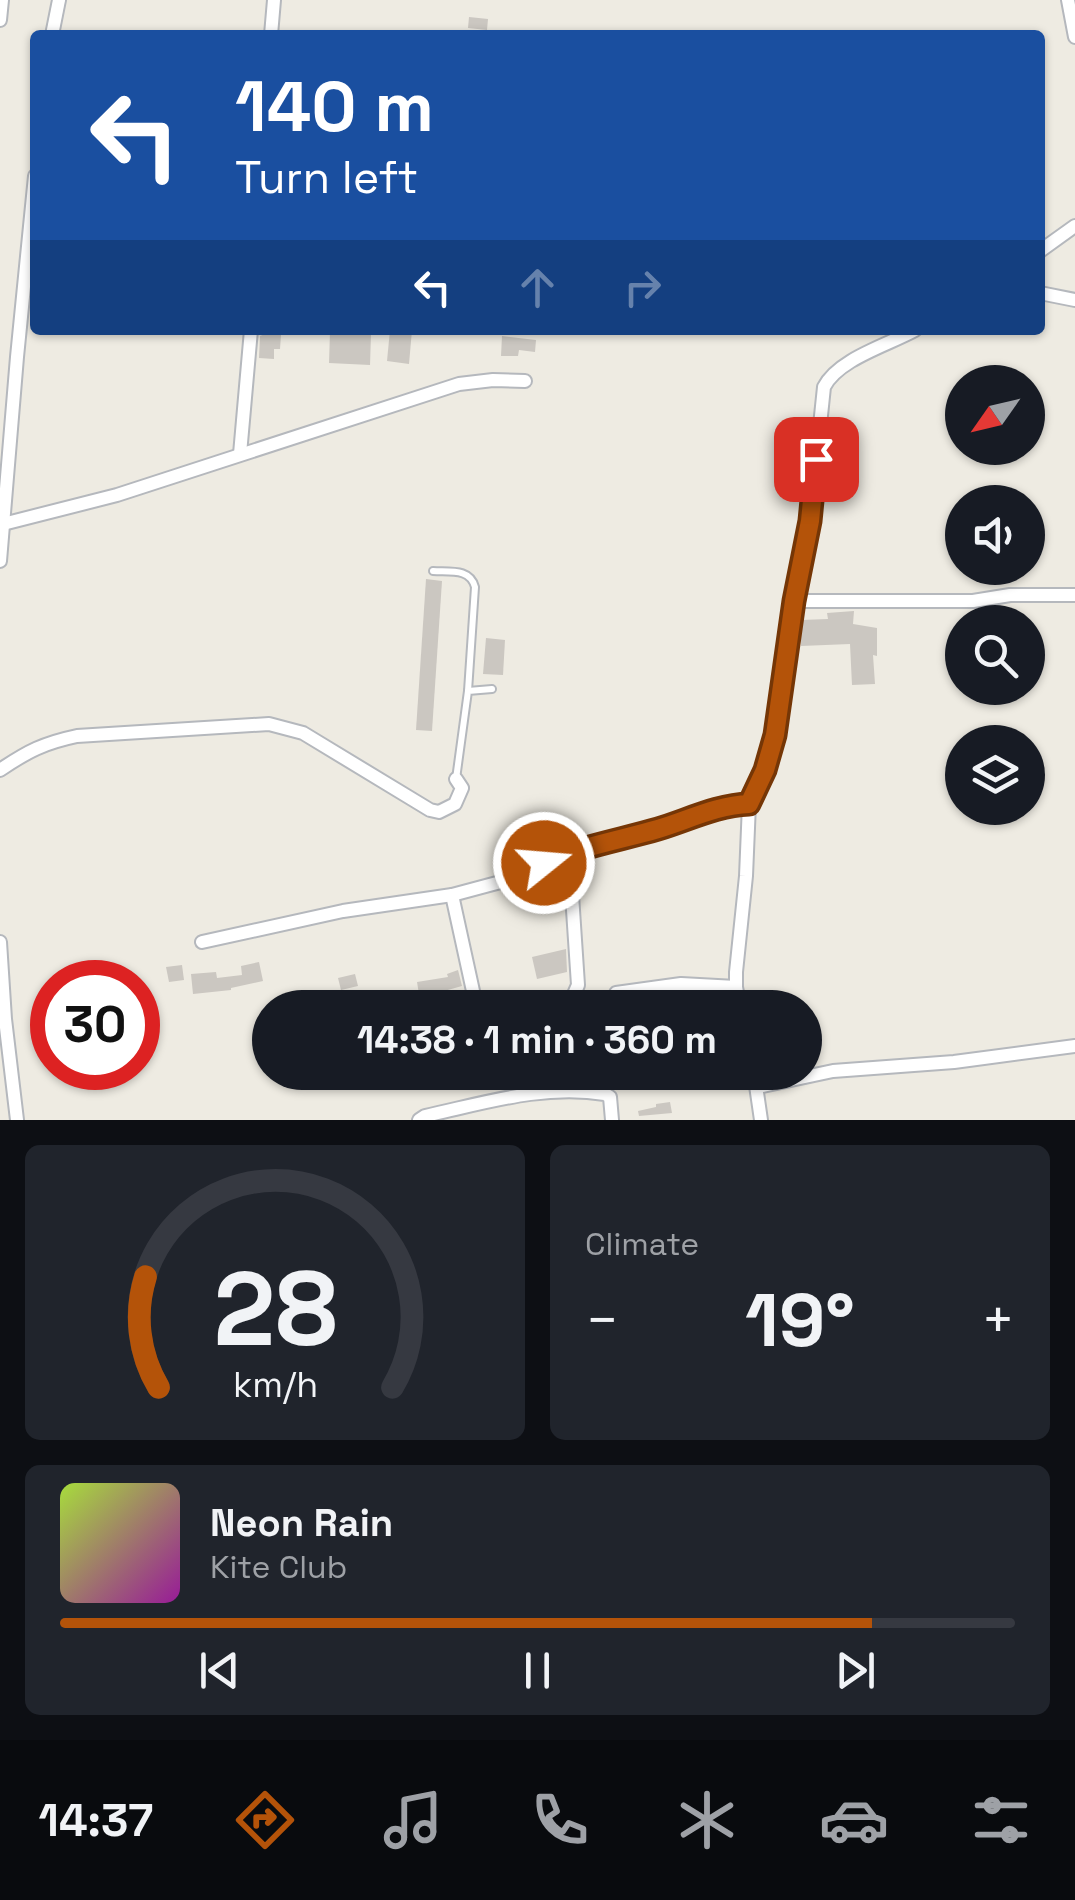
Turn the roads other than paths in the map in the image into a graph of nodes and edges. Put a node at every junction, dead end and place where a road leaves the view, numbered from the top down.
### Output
1 (2, 0) edge
2 (58, 0) edge
3 (274, 0) edge
4 (1068, 0) edge
5 (0, 20) edge
6 (53, 30) edge
7 (271, 30) edge
8 (1075, 37) edge
9 (1075, 226) edge
10 (30, 229) edge
11 (1045, 247) edge
12 (1045, 294) edge
13 (1075, 300) edge
14 (251, 335) edge
15 (905, 335) edge
16 (525, 381) dead end
17 (240, 454) junction
18 (2, 524) junction
19 (0, 561) edge
20 (433, 571) dead end
21 (1075, 594) edge
22 (794, 601) junction
23 (492, 688) dead end
24 (468, 690) junction
25 (0, 770) edge
26 (456, 779) joint
27 (749, 804) junction
28 (574, 852) junction
29 (452, 895) junction
30 (0, 942) edge
31 (202, 942) dead end
32 (736, 987) junction
33 (474, 990) edge
34 (576, 990) edge
35 (638, 990) edge
36 (737, 990) edge
37 (1075, 1046) edge
38 (822, 1072) edge
39 (558, 1090) joint
40 (757, 1090) edge
41 (17, 1120) edge
42 (418, 1120) edge
43 (612, 1120) edge
44 (761, 1120) edge

1 - 5 street
2 - 6 street
3 - 7 street
4 - 8 street
9 - 11 street
10 - 18 street
12 - 13 street
14 - 17 street
15 - 22 street
16 - 17 street
17 - 18 street
18 - 19 street
20 - 24 lane
21 - 22 street
22 - 27 street
23 - 24 lane
24 - 26 lane
25 - 26 street
27 - 28 street
27 - 32 street
28 - 29 street
28 - 34 street
29 - 31 street
29 - 33 street
30 - 41 street
32 - 35 street
32 - 36 street
37 - 38 street
39 - 42 street
39 - 43 street
40 - 44 street

